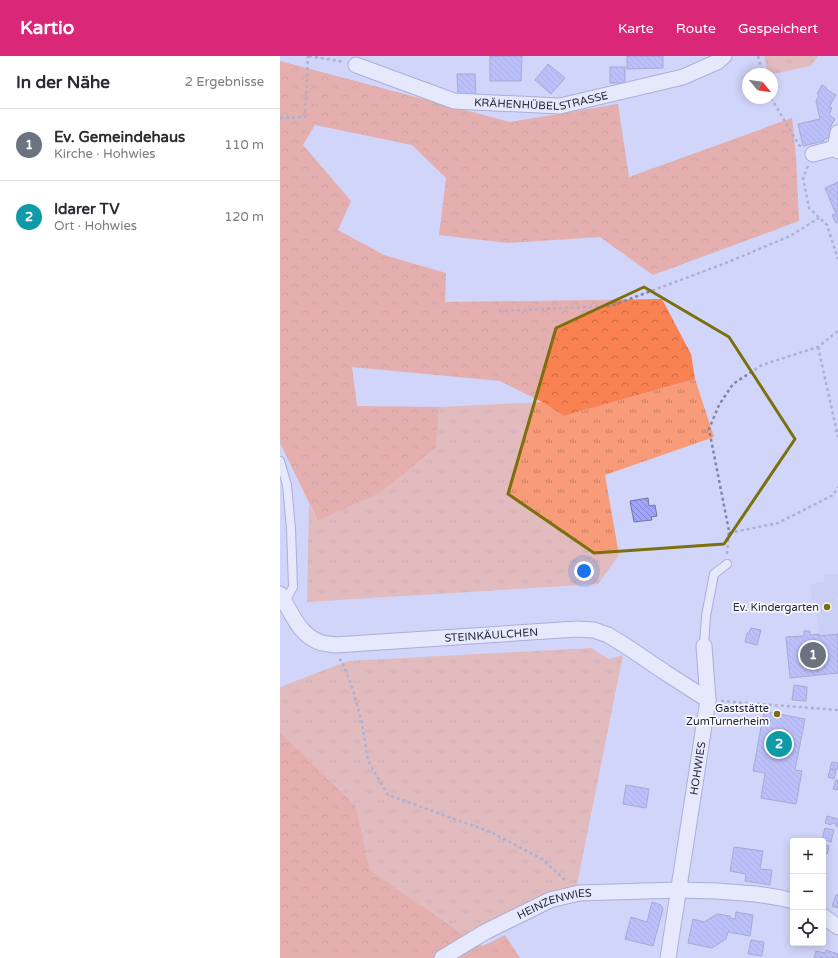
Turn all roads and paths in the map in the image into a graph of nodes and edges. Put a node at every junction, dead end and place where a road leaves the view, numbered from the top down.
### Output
1 (309, 56) edge
2 (724, 56) edge
3 (758, 56) edge
4 (356, 65) joint
5 (761, 68) edge
6 (775, 104) edge
7 (280, 118) edge
8 (838, 133) edge
9 (837, 149) edge
10 (812, 154) junction
11 (819, 218) junction
12 (838, 259) edge
13 (499, 311) dead end
14 (838, 331) edge
15 (818, 347) junction
16 (838, 437) edge
17 (280, 461) edge
18 (838, 487) edge
19 (729, 533) junction
20 (726, 564) joint
21 (282, 598) edge
22 (322, 643) junction
23 (704, 646) joint
24 (708, 700) junction
25 (838, 710) edge
26 (679, 890) junction
27 (579, 893) junction
28 (790, 900) edge
29 (826, 918) edge
30 (838, 927) edge
31 (442, 958) edge
32 (668, 958) edge

1 - 4 path
1 - 7 path
2 - 4 street, KRÄHENHÜBELSTRASSE
3 - 5 path
6 - 10 path
8 - 9 street
9 - 10 street
10 - 11 path
11 - 12 path
11 - 13 path
14 - 15 path
15 - 16 path
15 - 19 path
17 - 21 lane
18 - 19 path
19 - 20 path
20 - 23 lane
21 - 22 street, STEINKÄULCHEN
22 - 24 street, STEINKÄULCHEN
22 - 27 path
23 - 24 street, HOHWIES
24 - 25 path
24 - 26 street, HOHWIES
26 - 27 street, HEINZENWIES
26 - 28 street
26 - 32 street, HOHWIES
27 - 31 street, HEINZENWIES
29 - 30 street

